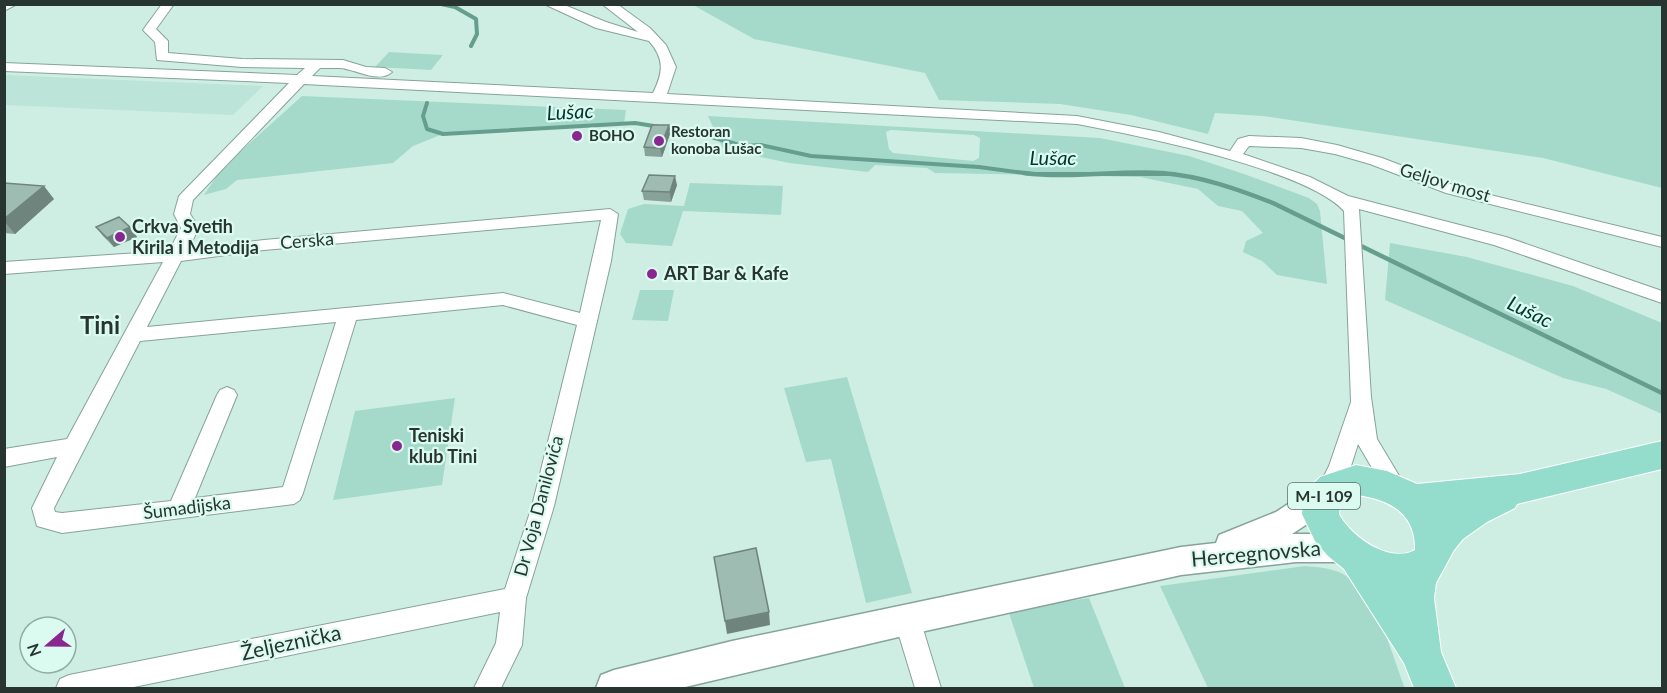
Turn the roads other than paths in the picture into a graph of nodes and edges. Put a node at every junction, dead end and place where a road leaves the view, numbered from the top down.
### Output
1 (11, 4) edge
2 (168, 4) edge
3 (550, 4) edge
4 (608, 4) edge
5 (4, 7) edge
6 (655, 40) junction
7 (316, 64) junction
8 (4, 67) edge
9 (301, 80) junction
10 (604, 82) dead end
11 (658, 98) junction
12 (1234, 157) junction
13 (1342, 199) junction
14 (610, 214) joint
15 (1662, 242) edge
16 (175, 256) junction
17 (4, 268) edge
18 (1662, 297) edge
19 (348, 314) junction
20 (586, 321) junction
21 (134, 335) junction
22 (227, 395) dead end
23 (1360, 397) junction
24 (74, 446) junction
25 (1662, 455) edge
26 (4, 458) edge
27 (1520, 489) junction
28 (1325, 494) junction
29 (1403, 495) junction
30 (179, 509) junction
31 (1351, 553) junction
32 (1431, 555) junction
33 (1181, 561) junction
34 (514, 598) junction
35 (907, 619) junction
36 (1427, 670) edge
37 (69, 688) edge
38 (487, 688) edge
39 (614, 688) edge
40 (928, 688) edge

1 - 5 street
2 - 7 street
3 - 6 street
4 - 6 street
6 - 11 street
7 - 9 street
7 - 10 street
8 - 9 street
9 - 11 street
9 - 16 street
11 - 12 street
12 - 13 street
12 - 15 street, Geljov most
13 - 18 street
13 - 23 street
14 - 16 street, Cerska
14 - 20 street, Dr Voja Danilovića
16 - 17 street, Cerska
16 - 21 street
19 - 20 street
19 - 21 street
19 - 30 street, Šumadijska
20 - 34 street, Dr Voja Danilovića
21 - 24 street
22 - 30 street
23 - 28 street
23 - 29 street
24 - 26 street
24 - 30 street, Šumadijska
25 - 27 main road, M-I 109
27 - 29 main road, M-I 109
27 - 32 main road, M-I 109
28 - 29 main road, M-I 109
28 - 31 main road, M-I 109
28 - 33 street, Hercegnovska
29 - 32 main road
31 - 32 main road
31 - 33 street, Hercegnovska
31 - 36 main road, M-I 109
32 - 36 main road, M-I 109
33 - 35 street
34 - 37 street, Željeznička
34 - 38 street, Dr Voja Danilovića
35 - 39 street
35 - 40 street

